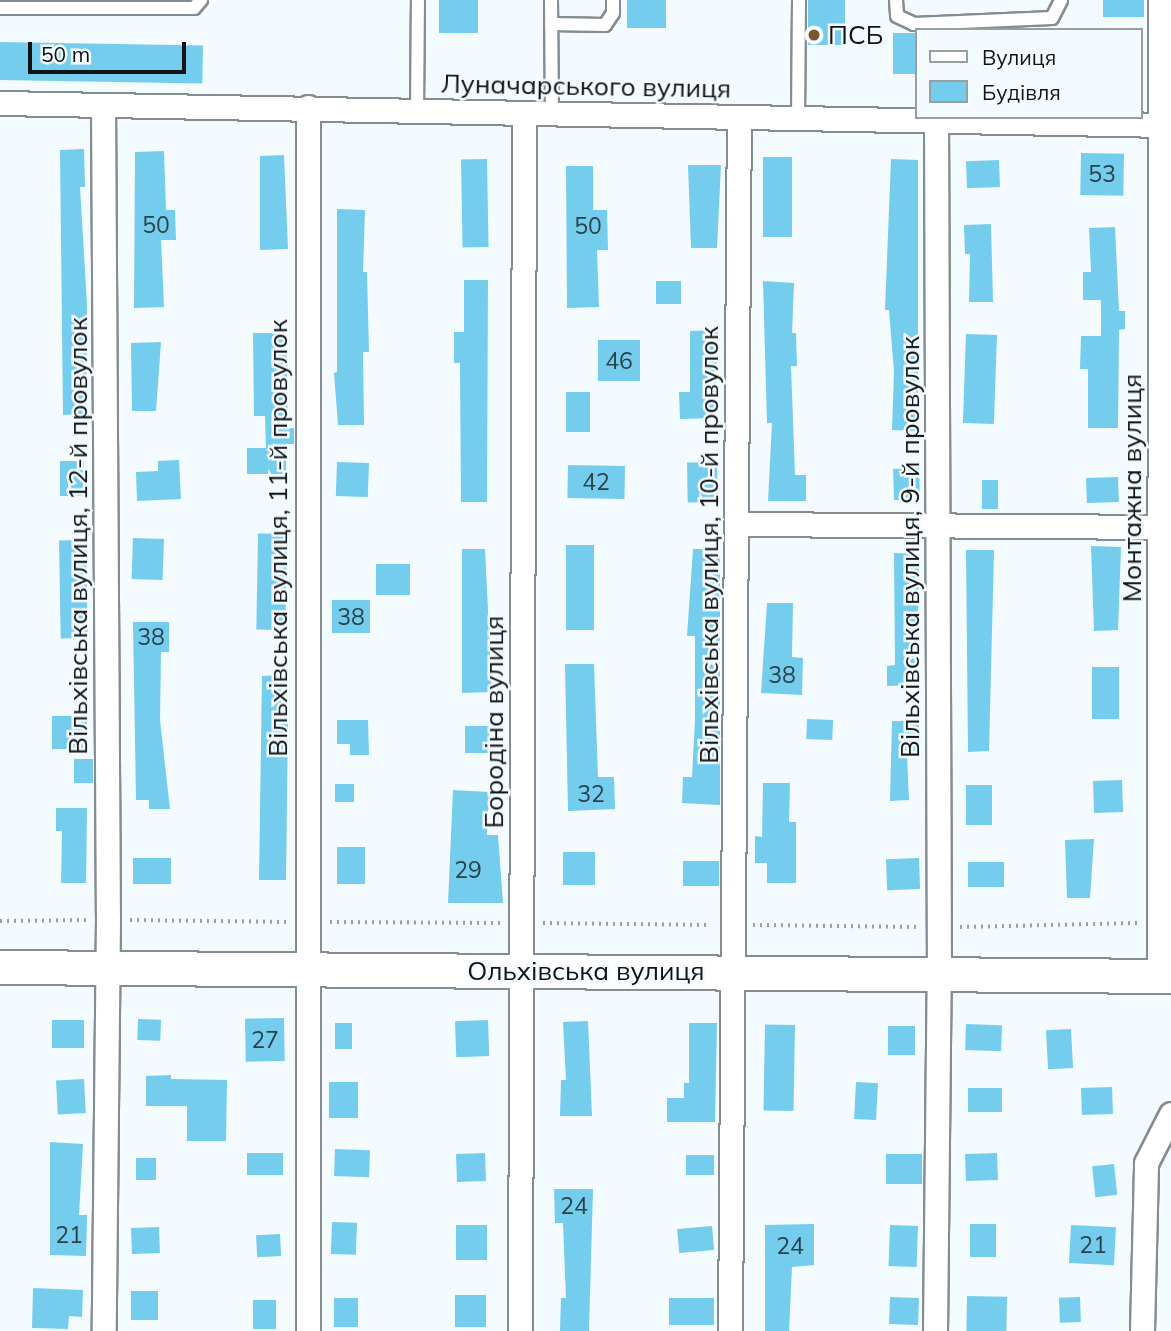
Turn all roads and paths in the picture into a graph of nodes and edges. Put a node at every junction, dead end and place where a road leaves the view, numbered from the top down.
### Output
1 (201, 0) edge
2 (418, 0) edge
3 (551, 0) edge
4 (613, 0) edge
5 (799, 0) edge
6 (896, 0) edge
7 (1061, 0) edge
8 (1160, 0) edge
9 (0, 8) edge
10 (551, 24) junction
11 (0, 103) edge
12 (103, 105) junction
13 (308, 107) junction
14 (417, 110) junction
15 (524, 113) junction
16 (552, 114) junction
17 (739, 117) junction
18 (798, 118) junction
19 (936, 121) junction
20 (1165, 125) edge
21 (938, 523) junction
22 (738, 524) junction
23 (1165, 527) edge
24 (108, 919) junction
25 (0, 921) edge
26 (305, 922) junction
27 (1160, 922) junction
28 (521, 923) junction
29 (736, 925) junction
30 (939, 928) junction
31 (0, 967) edge
32 (106, 968) junction
33 (310, 969) junction
34 (521, 971) junction
35 (734, 973) junction
36 (939, 974) junction
37 (1165, 976) edge
38 (1171, 1114) edge
39 (104, 1331) edge
40 (308, 1331) edge
41 (520, 1331) edge
42 (730, 1331) edge
43 (935, 1331) edge
44 (1142, 1331) edge

1 - 9 lane
2 - 14 lane
3 - 10 lane
4 - 10 lane
5 - 18 lane
6 - 7 lane
8 - 20 street, Монтажна вулиця
10 - 16 lane
11 - 12 street, Луначарського вулиця
12 - 13 street, Луначарського вулиця
12 - 24 street, Вільхівська вулиця, 12-й провулок
13 - 14 street, Луначарського вулиця
13 - 26 street, Вільхівська вулиця, 11-й провулок
14 - 15 street, Луначарського вулиця
15 - 16 street, Луначарського вулиця
15 - 28 street, Бородіна вулиця
16 - 17 street, Луначарського вулиця
17 - 18 street, Луначарського вулиця
17 - 22 street, Вільхівська вулиця, 10-й провулок
18 - 19 street, Луначарського вулиця
19 - 20 street, Луначарського вулиця
19 - 21 street, Вільхівська вулиця, 9-й провулок
20 - 23 street, Монтажна вулиця
21 - 22 street
21 - 23 street
21 - 30 street, Вільхівська вулиця, 9-й провулок
22 - 29 street, Вільхівська вулиця, 10-й провулок
23 - 27 street, Монтажна вулиця
24 - 25 path
24 - 26 path
24 - 32 street, Вільхівська вулиця, 12-й провулок
26 - 28 path
26 - 33 street, Вільхівська вулиця, 11-й провулок
27 - 30 path
27 - 37 street, Монтажна вулиця
28 - 29 path
28 - 34 street, Бородіна вулиця
29 - 30 path
29 - 35 street, Вільхівська вулиця, 10-й провулок
30 - 36 street, Вільхівська вулиця, 9-й провулок
31 - 32 street, Ольхівська вулиця
32 - 33 street, Ольхівська вулиця
32 - 39 street, Вільхівська вулиця, 12-й провулок
33 - 34 street, Ольхівська вулиця
33 - 40 street, Вільхівська вулиця, 11-й провулок
34 - 35 street, Ольхівська вулиця
34 - 41 street, Бородіна вулиця
35 - 36 street, Ольхівська вулиця
35 - 42 street, Вільхівська вулиця, 10-й провулок
36 - 37 street, Ольхівська вулиця
36 - 43 street, Вільхівська вулиця, 9-й провулок
38 - 44 street

